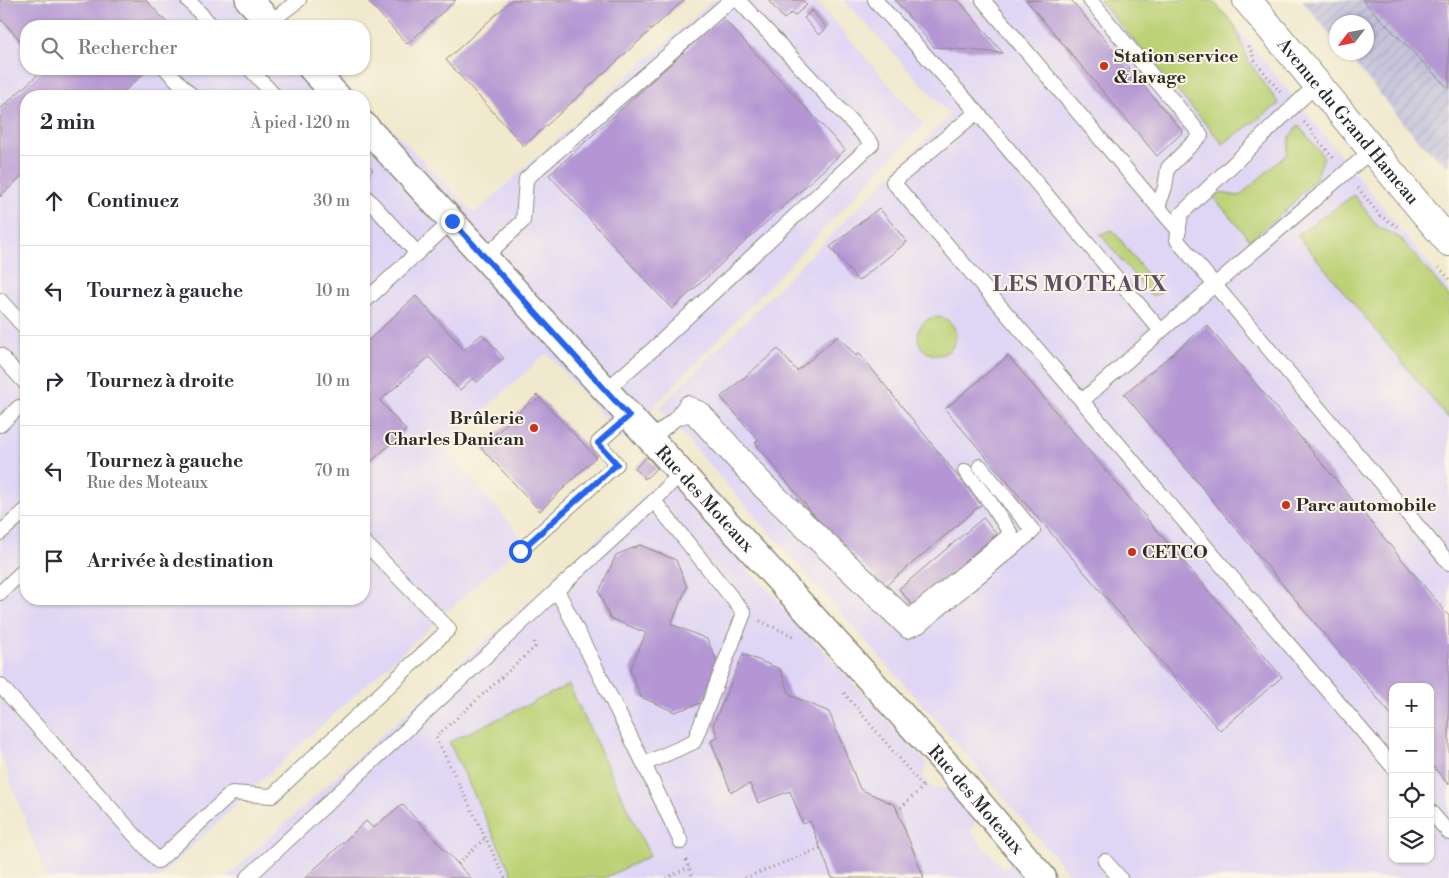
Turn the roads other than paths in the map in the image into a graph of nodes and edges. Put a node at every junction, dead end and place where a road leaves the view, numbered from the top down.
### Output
1 (188, 0) edge
2 (249, 0) edge
3 (299, 0) edge
4 (731, 0) edge
5 (738, 0) edge
6 (875, 0) edge
7 (984, 0) edge
8 (1090, 0) edge
9 (1247, 0) edge
10 (206, 20) edge
11 (268, 20) edge
12 (276, 20) edge
13 (172, 75) edge
14 (256, 75) edge
15 (318, 75) edge
16 (1317, 84) junction
17 (186, 90) edge
18 (269, 90) edge
19 (331, 90) edge
20 (977, 112) junction
21 (370, 132) edge
22 (1372, 150) junction
23 (370, 202) edge
24 (1158, 207) junction
25 (452, 221) junction
26 (1179, 231) junction
27 (1443, 253) edge
28 (417, 254) junction
29 (485, 257) junction
30 (1215, 285) junction
31 (370, 291) edge
32 (0, 300) edge
33 (20, 322) edge
34 (1161, 331) junction
35 (0, 355) edge
36 (20, 377) edge
37 (606, 390) junction
38 (1082, 401) junction
39 (20, 408) dead end
40 (629, 416) junction
41 (675, 419) junction
42 (0, 425) edge
43 (650, 440) junction
44 (980, 466) dead end
45 (965, 471) dead end
46 (680, 473) junction
47 (654, 501) junction
48 (20, 515) edge
49 (0, 533) edge
50 (370, 548) edge
51 (520, 551) dead end
52 (1449, 563) edge
53 (20, 574) edge
54 (557, 590) junction
55 (0, 593) edge
56 (0, 685) edge
57 (1389, 762) edge
58 (644, 764) junction
59 (1434, 816) edge
60 (1449, 833) edge
61 (680, 842) dead end
62 (1105, 861) dead end
63 (247, 878) edge
64 (1043, 878) edge
65 (1120, 878) edge

1 - 10 lane
2 - 11 street
3 - 12 lane
4 - 29 lane
5 - 37 lane
6 - 20 lane
7 - 24 lane
8 - 24 lane
9 - 16 main road, Avenue du Grand Hameau
13 - 17 lane
14 - 18 lane
15 - 19 street
16 - 22 main road, Avenue du Grand Hameau
16 - 26 lane
20 - 34 lane
20 - 38 lane
21 - 25 street, Rue des Moteaux
22 - 27 main road, Avenue du Grand Hameau
22 - 30 lane
23 - 28 lane
24 - 26 lane
25 - 28 lane
25 - 29 street, Rue des Moteaux
26 - 30 lane
28 - 31 lane
29 - 37 street, Rue des Moteaux
30 - 34 lane
30 - 52 lane
32 - 33 lane
34 - 38 lane
35 - 36 lane
37 - 40 street, Rue des Moteaux
38 - 57 lane
39 - 42 lane
40 - 43 street, Rue des Moteaux
40 - 51 lane
41 - 43 lane
41 - 44 lane
41 - 45 lane
43 - 46 street, Rue des Moteaux
46 - 47 lane
46 - 64 street, Rue des Moteaux
47 - 54 lane
47 - 58 lane
48 - 49 lane
50 - 56 lane
53 - 55 lane
54 - 58 lane
54 - 63 lane
58 - 61 lane
59 - 60 lane
62 - 65 lane

